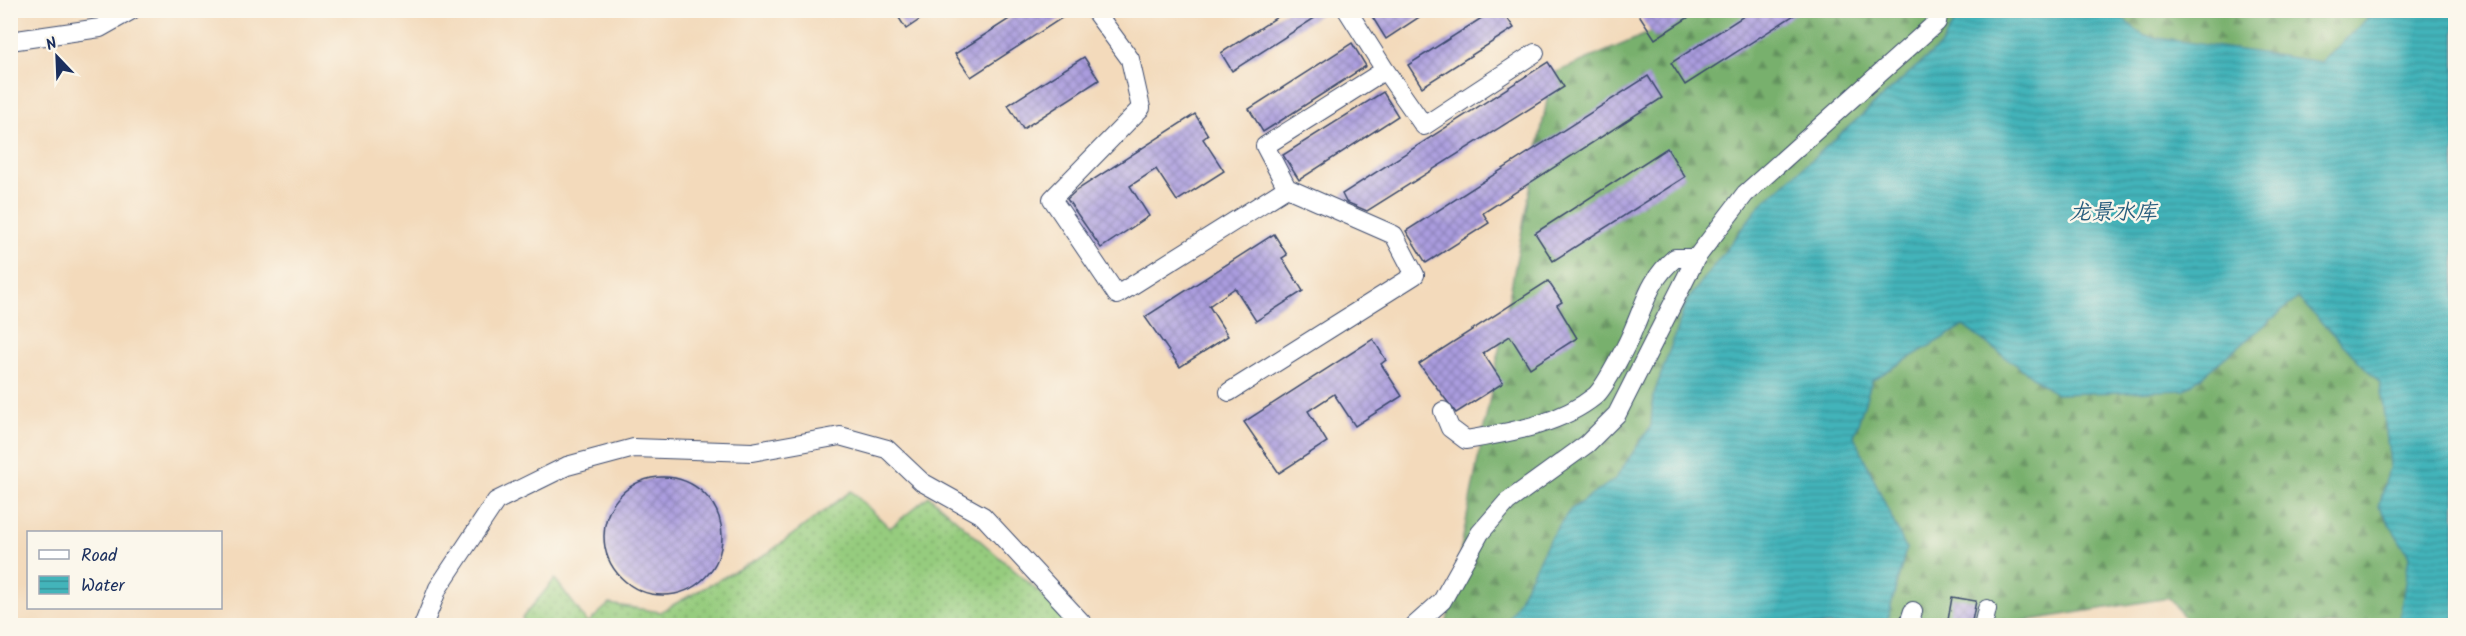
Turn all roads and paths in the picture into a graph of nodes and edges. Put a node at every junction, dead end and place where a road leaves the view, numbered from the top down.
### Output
1 (132, 10) edge
2 (1094, 10) edge
3 (1347, 10) edge
4 (1939, 10) edge
5 (10, 41) edge
6 (1535, 53) dead end
7 (1385, 70) junction
8 (1287, 188) junction
9 (1696, 258) junction
10 (1229, 392) dead end
11 (1443, 411) dead end
12 (423, 626) edge
13 (1085, 626) edge
14 (1414, 626) edge

1 - 5 street
2 - 8 street
3 - 7 street
4 - 9 street
6 - 7 street
7 - 8 street
8 - 10 street
9 - 11 street
9 - 14 street
12 - 13 street

